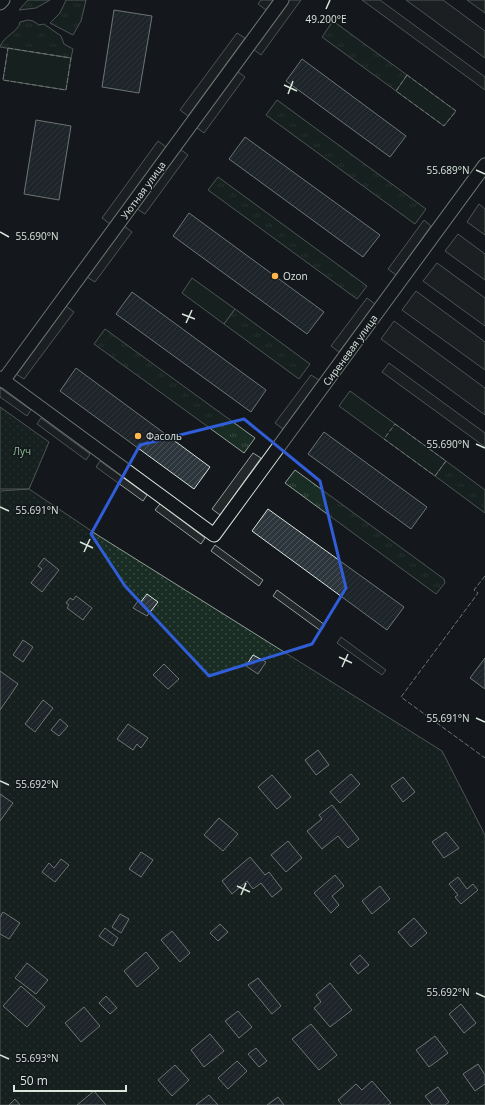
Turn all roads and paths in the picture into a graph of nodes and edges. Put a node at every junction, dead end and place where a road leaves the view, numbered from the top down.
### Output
1 (3, 0) edge
2 (282, 0) edge
3 (0, 3) edge
4 (485, 165) edge
5 (2, 380) edge

1 - 3 street
2 - 5 street, Уютная улица
4 - 5 street, Сиреневая улица

